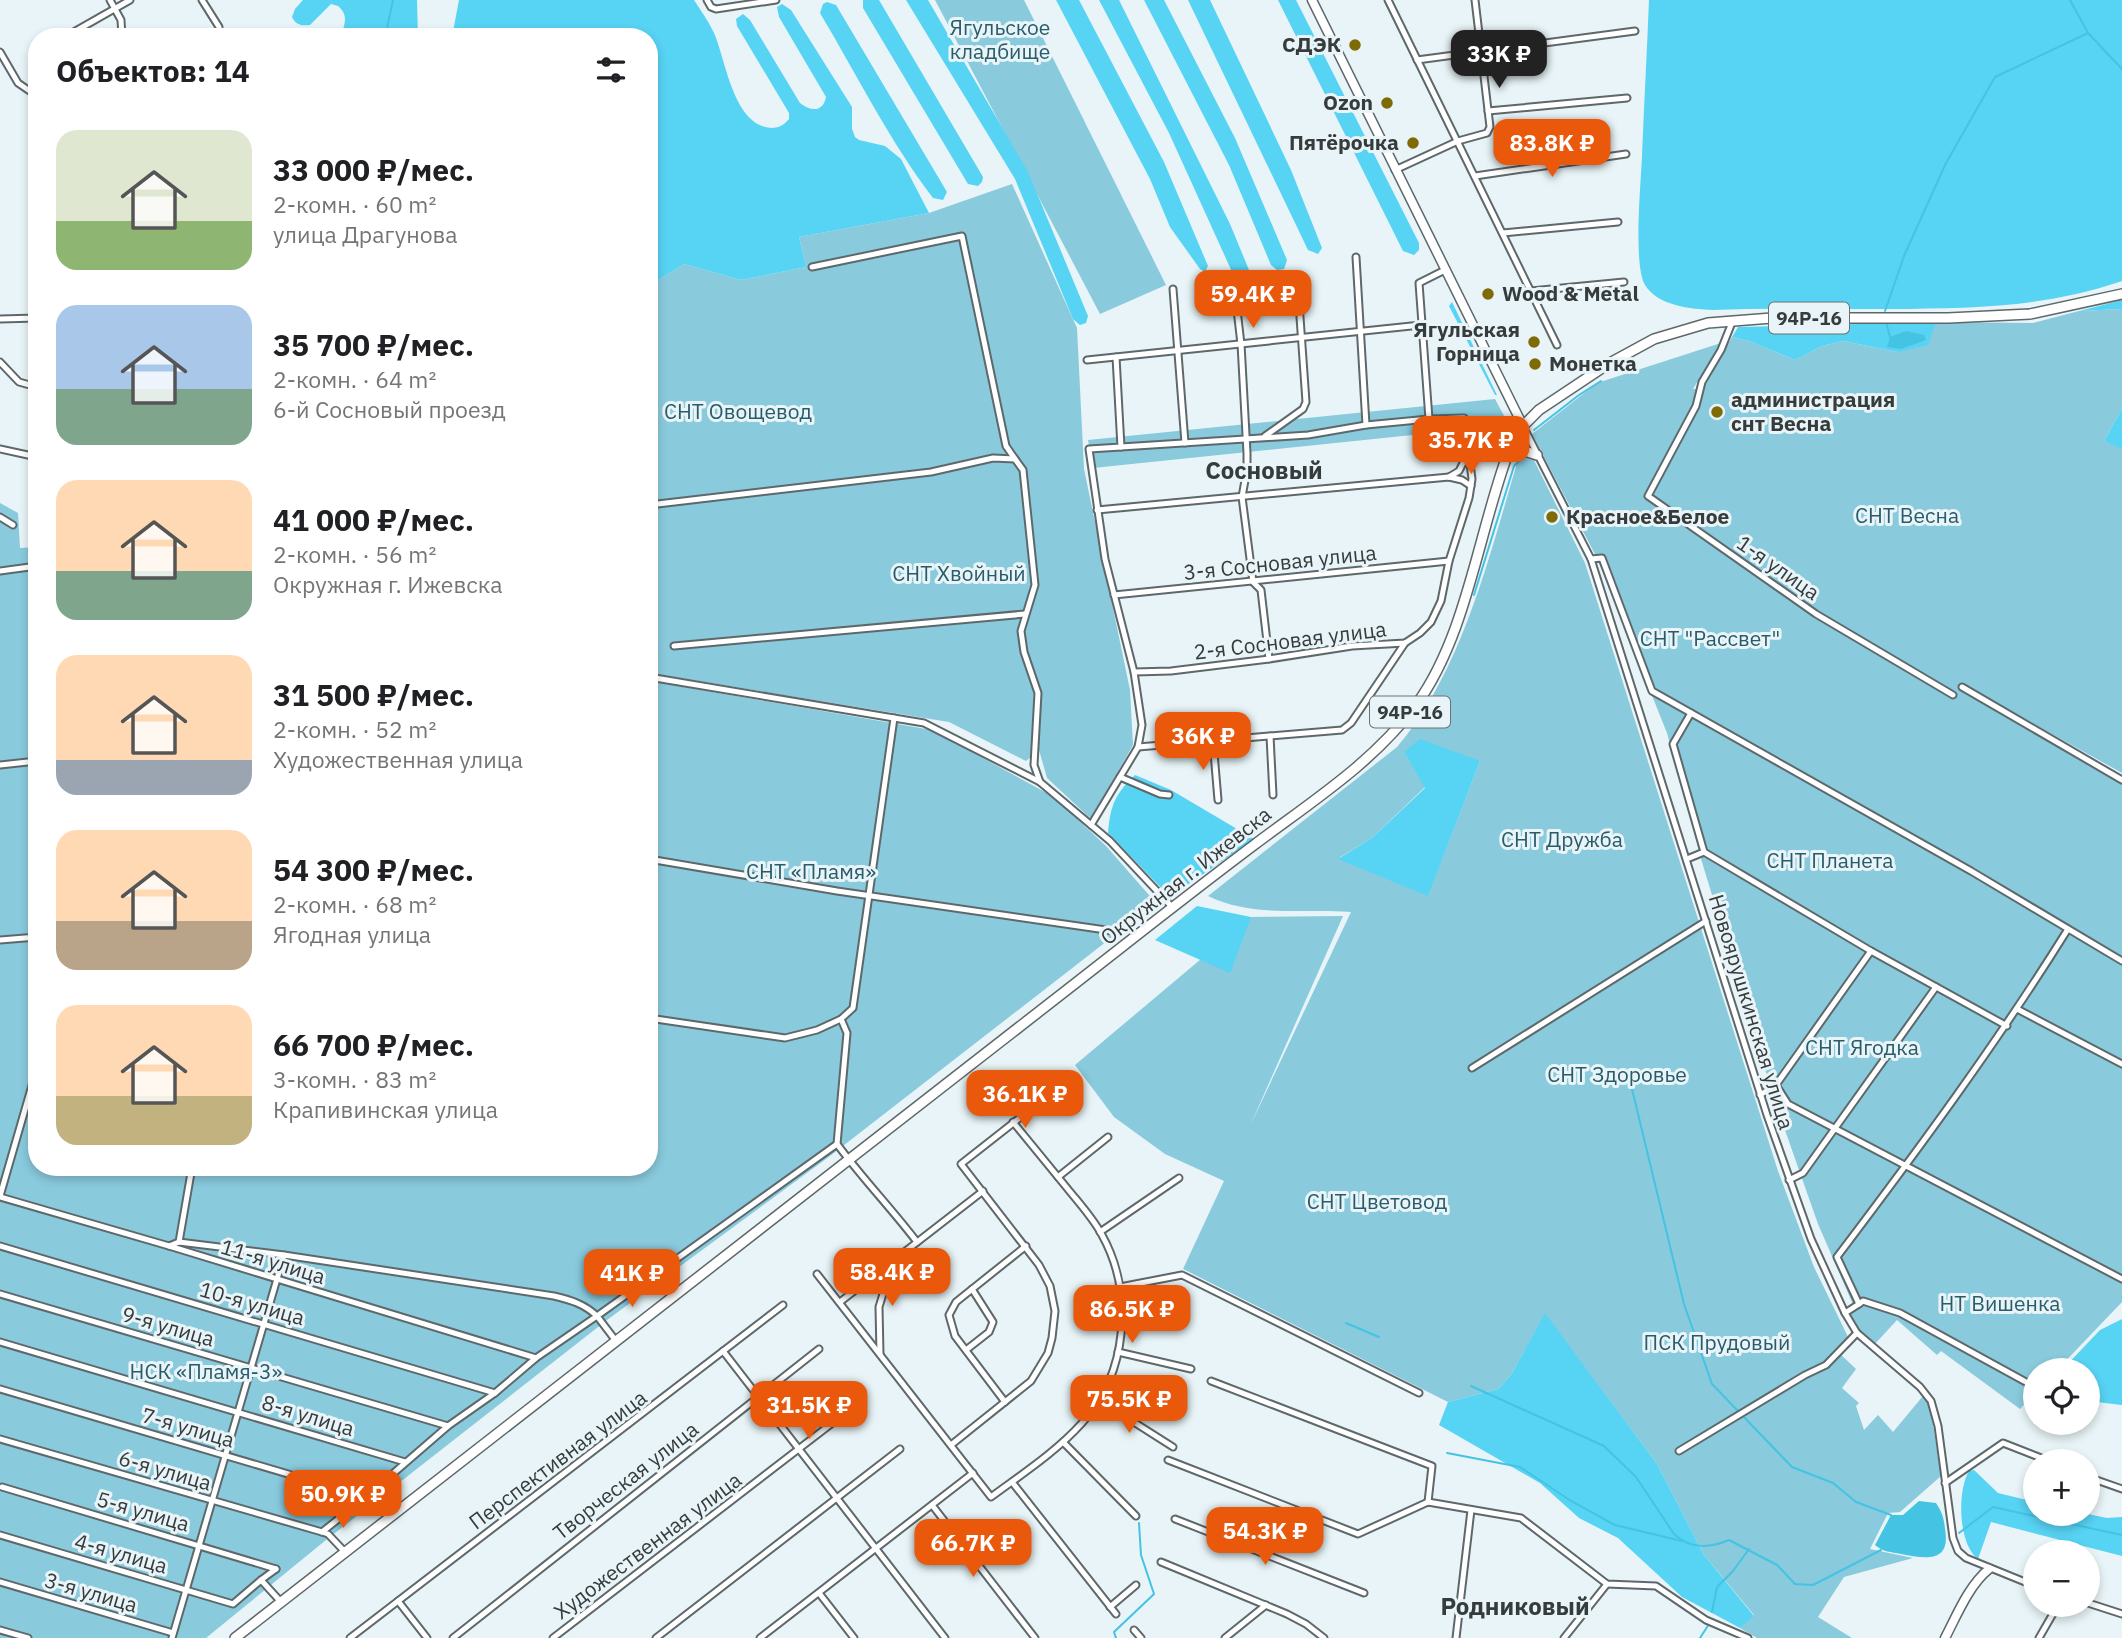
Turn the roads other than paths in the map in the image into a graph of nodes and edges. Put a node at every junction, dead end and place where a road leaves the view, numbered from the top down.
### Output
1 (110, 0) edge
2 (130, 0) edge
3 (202, 0) edge
4 (707, 0) edge
5 (776, 0) edge
6 (1312, 0) edge
7 (1388, 0) edge
8 (1475, 0) edge
9 (115, 9) junction
10 (219, 27) dead end
11 (81, 28) edge
12 (121, 28) edge
13 (1635, 31) dead end
14 (1481, 51) junction
15 (0, 52) edge
16 (1417, 60) junction
17 (28, 90) edge
18 (1628, 98) dead end
19 (1488, 111) junction
20 (1458, 141) junction
21 (1626, 154) dead end
22 (1395, 170) junction
23 (1475, 176) junction
24 (1618, 222) dead end
25 (1503, 233) junction
26 (1356, 257) dead end
27 (812, 267) dead end
28 (1445, 270) junction
29 (1624, 282) dead end
30 (1234, 284) dead end
31 (1173, 289) dead end
32 (1298, 289) dead end
33 (1531, 291) junction
34 (2122, 294) edge
35 (28, 318) edge
36 (0, 319) edge
37 (1732, 320) junction
38 (1421, 325) junction
39 (1361, 331) junction
40 (1301, 338) junction
41 (1241, 344) junction
42 (1557, 345) dead end
43 (1178, 351) junction
44 (1116, 357) junction
45 (1087, 360) dead end
46 (0, 362) edge
47 (28, 384) edge
48 (1429, 419) junction
49 (1366, 425) junction
50 (1523, 426) junction
51 (1263, 438) junction
52 (1246, 439) junction
53 (1185, 443) junction
54 (1121, 447) junction
55 (0, 449) edge
56 (1469, 450) junction
57 (1508, 454) junction
58 (28, 455) edge
59 (1537, 455) junction
60 (1015, 459) junction
61 (1448, 477) junction
62 (1471, 486) junction
63 (1242, 497) junction
64 (658, 504) edge
65 (1097, 510) junction
66 (0, 517) edge
67 (13, 524) dead end
68 (1591, 559) junction
69 (1449, 561) junction
70 (28, 567) edge
71 (0, 571) edge
72 (1253, 582) junction
73 (1114, 595) junction
74 (1024, 614) junction
75 (1405, 643) junction
76 (674, 646) dead end
77 (1269, 659) junction
78 (1134, 672) junction
79 (658, 679) edge
80 (1962, 687) dead end
81 (1953, 695) dead end
82 (1691, 713) junction
83 (894, 718) junction
84 (1270, 736) junction
85 (1213, 741) junction
86 (1138, 747) junction
87 (28, 762) edge
88 (0, 765) edge
89 (1120, 777) junction
90 (2122, 780) edge
91 (1040, 782) junction
92 (1170, 795) dead end
93 (1273, 795) dead end
94 (1218, 800) dead end
95 (1091, 825) junction
96 (1704, 852) junction
97 (1687, 859) junction
98 (658, 860) edge
99 (869, 895) junction
100 (1172, 908) junction
101 (1706, 921) junction
102 (2068, 929) junction
103 (1112, 931) dead end
104 (28, 938) edge
105 (0, 940) edge
106 (1871, 951) junction
107 (2122, 961) edge
108 (1936, 987) junction
109 (2017, 1009) junction
110 (658, 1019) edge
111 (841, 1019) junction
112 (2007, 1026) junction
113 (2122, 1064) edge
114 (1472, 1068) dead end
115 (1073, 1076) dead end
116 (1776, 1085) junction
117 (1760, 1095) junction
118 (28, 1099) edge
119 (1013, 1122) junction
120 (1835, 1129) junction
121 (1108, 1137) dead end
122 (837, 1144) junction
123 (849, 1160) junction
124 (1906, 1167) junction
125 (190, 1176) edge
126 (1058, 1177) junction
127 (1180, 1178) dead end
128 (1789, 1180) junction
129 (983, 1191) junction
130 (0, 1197) edge
131 (1100, 1232) junction
132 (178, 1242) junction
133 (917, 1242) junction
134 (0, 1246) edge
135 (169, 1246) junction
136 (1026, 1246) junction
137 (284, 1255) junction
138 (893, 1260) junction
139 (817, 1274) dead end
140 (2122, 1279) edge
141 (276, 1280) junction
142 (1120, 1287) junction
143 (972, 1289) junction
144 (0, 1294) edge
145 (840, 1302) junction
146 (783, 1304) dead end
147 (1859, 1304) junction
148 (1846, 1313) junction
149 (597, 1316) junction
150 (265, 1324) junction
151 (1857, 1333) junction
152 (616, 1341) junction
153 (0, 1342) edge
154 (819, 1349) dead end
155 (965, 1350) junction
156 (723, 1351) junction
157 (1118, 1352) junction
158 (880, 1354) junction
159 (537, 1358) junction
160 (251, 1368) junction
161 (1191, 1369) dead end
162 (2023, 1380) edge
163 (1210, 1381) dead end
164 (0, 1389) edge
165 (495, 1393) junction
166 (1419, 1393) dead end
167 (759, 1397) junction
168 (1099, 1400) junction
169 (861, 1401) dead end
170 (1005, 1402) junction
171 (239, 1412) junction
172 (448, 1426) junction
173 (0, 1439) edge
174 (1063, 1442) junction
175 (951, 1445) junction
176 (1173, 1447) dead end
177 (900, 1449) dead end
178 (799, 1450) junction
179 (1679, 1451) dead end
180 (2023, 1451) edge
181 (226, 1455) junction
182 (1168, 1460) dead end
183 (405, 1462) junction
184 (973, 1473) junction
185 (2100, 1481) edge
186 (1012, 1482) junction
187 (1945, 1483) junction
188 (2, 1487) edge
189 (2122, 1489) edge
190 (366, 1497) junction
191 (838, 1499) junction
192 (212, 1501) junction
193 (1428, 1502) junction
194 (932, 1505) junction
195 (1471, 1510) junction
196 (1136, 1516) dead end
197 (1175, 1519) dead end
198 (322, 1532) junction
199 (0, 1535) edge
200 (200, 1545) junction
201 (876, 1547) junction
202 (345, 1552) junction
203 (1161, 1562) dead end
204 (1989, 1569) junction
205 (261, 1580) junction
206 (0, 1582) edge
207 (2023, 1582) edge
208 (1607, 1584) junction
209 (1136, 1586) dead end
210 (187, 1589) junction
211 (820, 1593) junction
212 (1364, 1593) dead end
213 (398, 1601) junction
214 (281, 1602) junction
215 (1267, 1605) junction
216 (1110, 1607) junction
217 (2100, 1607) edge
218 (1115, 1614) dead end
219 (2122, 1614) edge
220 (2051, 1617) edge
221 (0, 1630) edge
222 (1134, 1630) dead end
223 (172, 1636) edge
224 (765, 1637) edge
225 (28, 1638) edge
226 (235, 1638) edge
227 (350, 1638) edge
228 (427, 1638) edge
229 (453, 1638) edge
230 (553, 1638) edge
231 (656, 1638) edge
232 (854, 1638) edge
233 (946, 1638) edge
234 (1035, 1638) edge
235 (1140, 1638) edge
236 (1225, 1638) edge
237 (1324, 1638) edge
238 (1456, 1638) edge
239 (1564, 1638) edge
240 (1748, 1638) edge
241 (1945, 1638) edge
242 (2039, 1638) edge

1 - 9 street
2 - 9 street
3 - 10 street
4 - 5 street
6 - 22 street
7 - 16 street
8 - 14 street
9 - 11 street
9 - 12 street
13 - 14 street
14 - 16 street
14 - 19 street
15 - 17 street
16 - 20 street
18 - 19 street
19 - 20 street
20 - 22 street
20 - 23 street
21 - 23 street
22 - 28 street
23 - 25 street
24 - 25 street
25 - 33 street
26 - 39 street
27 - 60 street
28 - 38 street
28 - 50 street
29 - 33 street
30 - 41 street
31 - 43 street
32 - 40 street
33 - 42 street
34 - 37 main road, Окружная г. Ижевска / 94Р-16
35 - 36 street
37 - 50 main road, Окружная г. Ижевска / 94Р-16
37 - 81 street, 1-я улица
38 - 39 street
38 - 48 street
39 - 40 street
39 - 49 street
40 - 41 street
40 - 51 street
41 - 43 street
41 - 52 street
43 - 44 street
43 - 53 street
44 - 45 street
44 - 54 street
46 - 47 street
48 - 49 street
48 - 56 street
49 - 51 street
50 - 57 main road, Окружная г. Ижевска / 94Р-16
50 - 59 street, Новоярушкинская улица
51 - 52 street
52 - 53 street
52 - 63 street
53 - 54 street
54 - 65 street
55 - 58 street
56 - 61 street
56 - 62 street
57 - 59 main road
57 - 100 main road, Окружная г. Ижевска / 94Р-16
59 - 68 street, Новоярушкинская улица
60 - 64 street
60 - 74 street
61 - 62 street
61 - 63 street
62 - 69 street
63 - 65 street
63 - 72 street
65 - 73 street
66 - 67 street
68 - 82 street
68 - 97 street, Новоярушкинская улица
69 - 72 street, 3-я Сосновая улица
69 - 75 street, 2-я Сосновая улица
70 - 71 street
72 - 73 street, 3-я Сосновая улица
72 - 77 street
73 - 78 street
74 - 76 street
74 - 91 street
75 - 77 street, 2-я Сосновая улица
75 - 84 street
77 - 78 street, 2-я Сосновая улица
78 - 86 street
79 - 83 street
80 - 90 street
82 - 96 street
82 - 102 street
83 - 91 street
83 - 99 street
84 - 85 street
84 - 93 street
85 - 86 street
85 - 94 street
86 - 89 street
87 - 88 street
89 - 92 street
89 - 95 street
91 - 95 street
95 - 100 street
96 - 97 street
96 - 106 street
97 - 101 street, Новоярушкинская улица
98 - 99 street
99 - 103 street
99 - 111 street
100 - 123 main road, Окружная г. Ижевска / 94Р-16
101 - 114 street
101 - 117 street, Новоярушкинская улица
102 - 107 street
102 - 109 street
104 - 105 street
106 - 108 street
106 - 116 street
108 - 112 street
108 - 120 street
109 - 112 street
109 - 113 street
110 - 111 street
111 - 122 street
112 - 124 street
115 - 119 street
116 - 117 street
116 - 120 street
117 - 128 street, Новоярушкинская улица
118 - 130 street
119 - 126 street
119 - 129 street
120 - 124 street
120 - 128 street
121 - 126 street
122 - 123 street
122 - 149 street
123 - 133 street
123 - 152 main road, Окружная г. Ижевска / 94Р-16
124 - 140 street
124 - 147 street
125 - 132 street
126 - 131 street
127 - 131 street
128 - 148 street, Новоярушкинская улица
129 - 133 street
129 - 136 street
130 - 135 street, 11-я улица
131 - 142 street
132 - 135 street
132 - 137 street
133 - 138 street
134 - 150 street, 10-я улица
135 - 141 street, 11-я улица
136 - 143 street
136 - 170 street
137 - 141 street
137 - 149 street
138 - 145 street
138 - 158 street
139 - 145 street
141 - 150 street
141 - 159 street, 11-я улица
142 - 157 street
142 - 166 street
143 - 155 street
143 - 155 street
144 - 160 street, 9-я улица
145 - 158 street
146 - 156 street, Перспективная улица
147 - 148 street
147 - 162 street
148 - 151 street, Новоярушкинская улица
149 - 152 street
149 - 159 street
150 - 160 street
150 - 165 street, 10-я улица
151 - 179 street
151 - 187 street, Новоярушкинская улица
152 - 202 main road, Окружная г. Ижевска / 94Р-16
153 - 171 street, 8-я улица
154 - 167 street, Творческая улица
155 - 170 street
156 - 167 street
156 - 213 street, Перспективная улица
157 - 161 street
157 - 168 street
158 - 175 street
159 - 165 street
160 - 171 street
160 - 172 street, 9-я улица
163 - 193 street
164 - 181 street, 7-я улица
165 - 172 street
167 - 178 street
167 - 229 street, Творческая улица
168 - 174 street
168 - 176 street
169 - 178 street, Художественная улица
170 - 175 street
171 - 181 street
171 - 183 street, 8-я улица
172 - 183 street
173 - 192 street, 6-я улица
174 - 186 street
174 - 196 street
175 - 184 street
177 - 191 street
178 - 191 street
178 - 230 street, Художественная улица
180 - 187 street
181 - 190 street, 7-я улица
181 - 192 street
182 - 193 street
183 - 190 street
184 - 186 street
184 - 194 street
185 - 189 street
186 - 216 street
187 - 204 street, Новоярушкинская улица
188 - 200 street, 5-я улица
190 - 198 street
191 - 201 street
191 - 231 street
192 - 198 street, 6-я улица
192 - 200 street
193 - 195 street
194 - 201 street
194 - 234 street
195 - 208 street
195 - 238 street
197 - 212 street
198 - 202 street
199 - 210 street, 4-я улица
200 - 205 street, 5-я улица
200 - 210 street
201 - 211 street
201 - 233 street
202 - 214 main road, Окружная г. Ижевска / 94Р-16
203 - 215 street
204 - 207 street, Новоярушкинская улица
204 - 241 street
205 - 210 street, 4-я улица
205 - 214 street
206 - 223 street, 3-я улица
208 - 239 street
208 - 240 street
209 - 216 street
210 - 223 street
211 - 224 street
211 - 232 street
213 - 227 street, Перспективная улица
213 - 228 street
214 - 226 main road, Окружная г. Ижевска / 94Р-16
215 - 236 street
215 - 237 street
216 - 218 street
217 - 219 street
220 - 242 street
221 - 225 street
222 - 235 street

